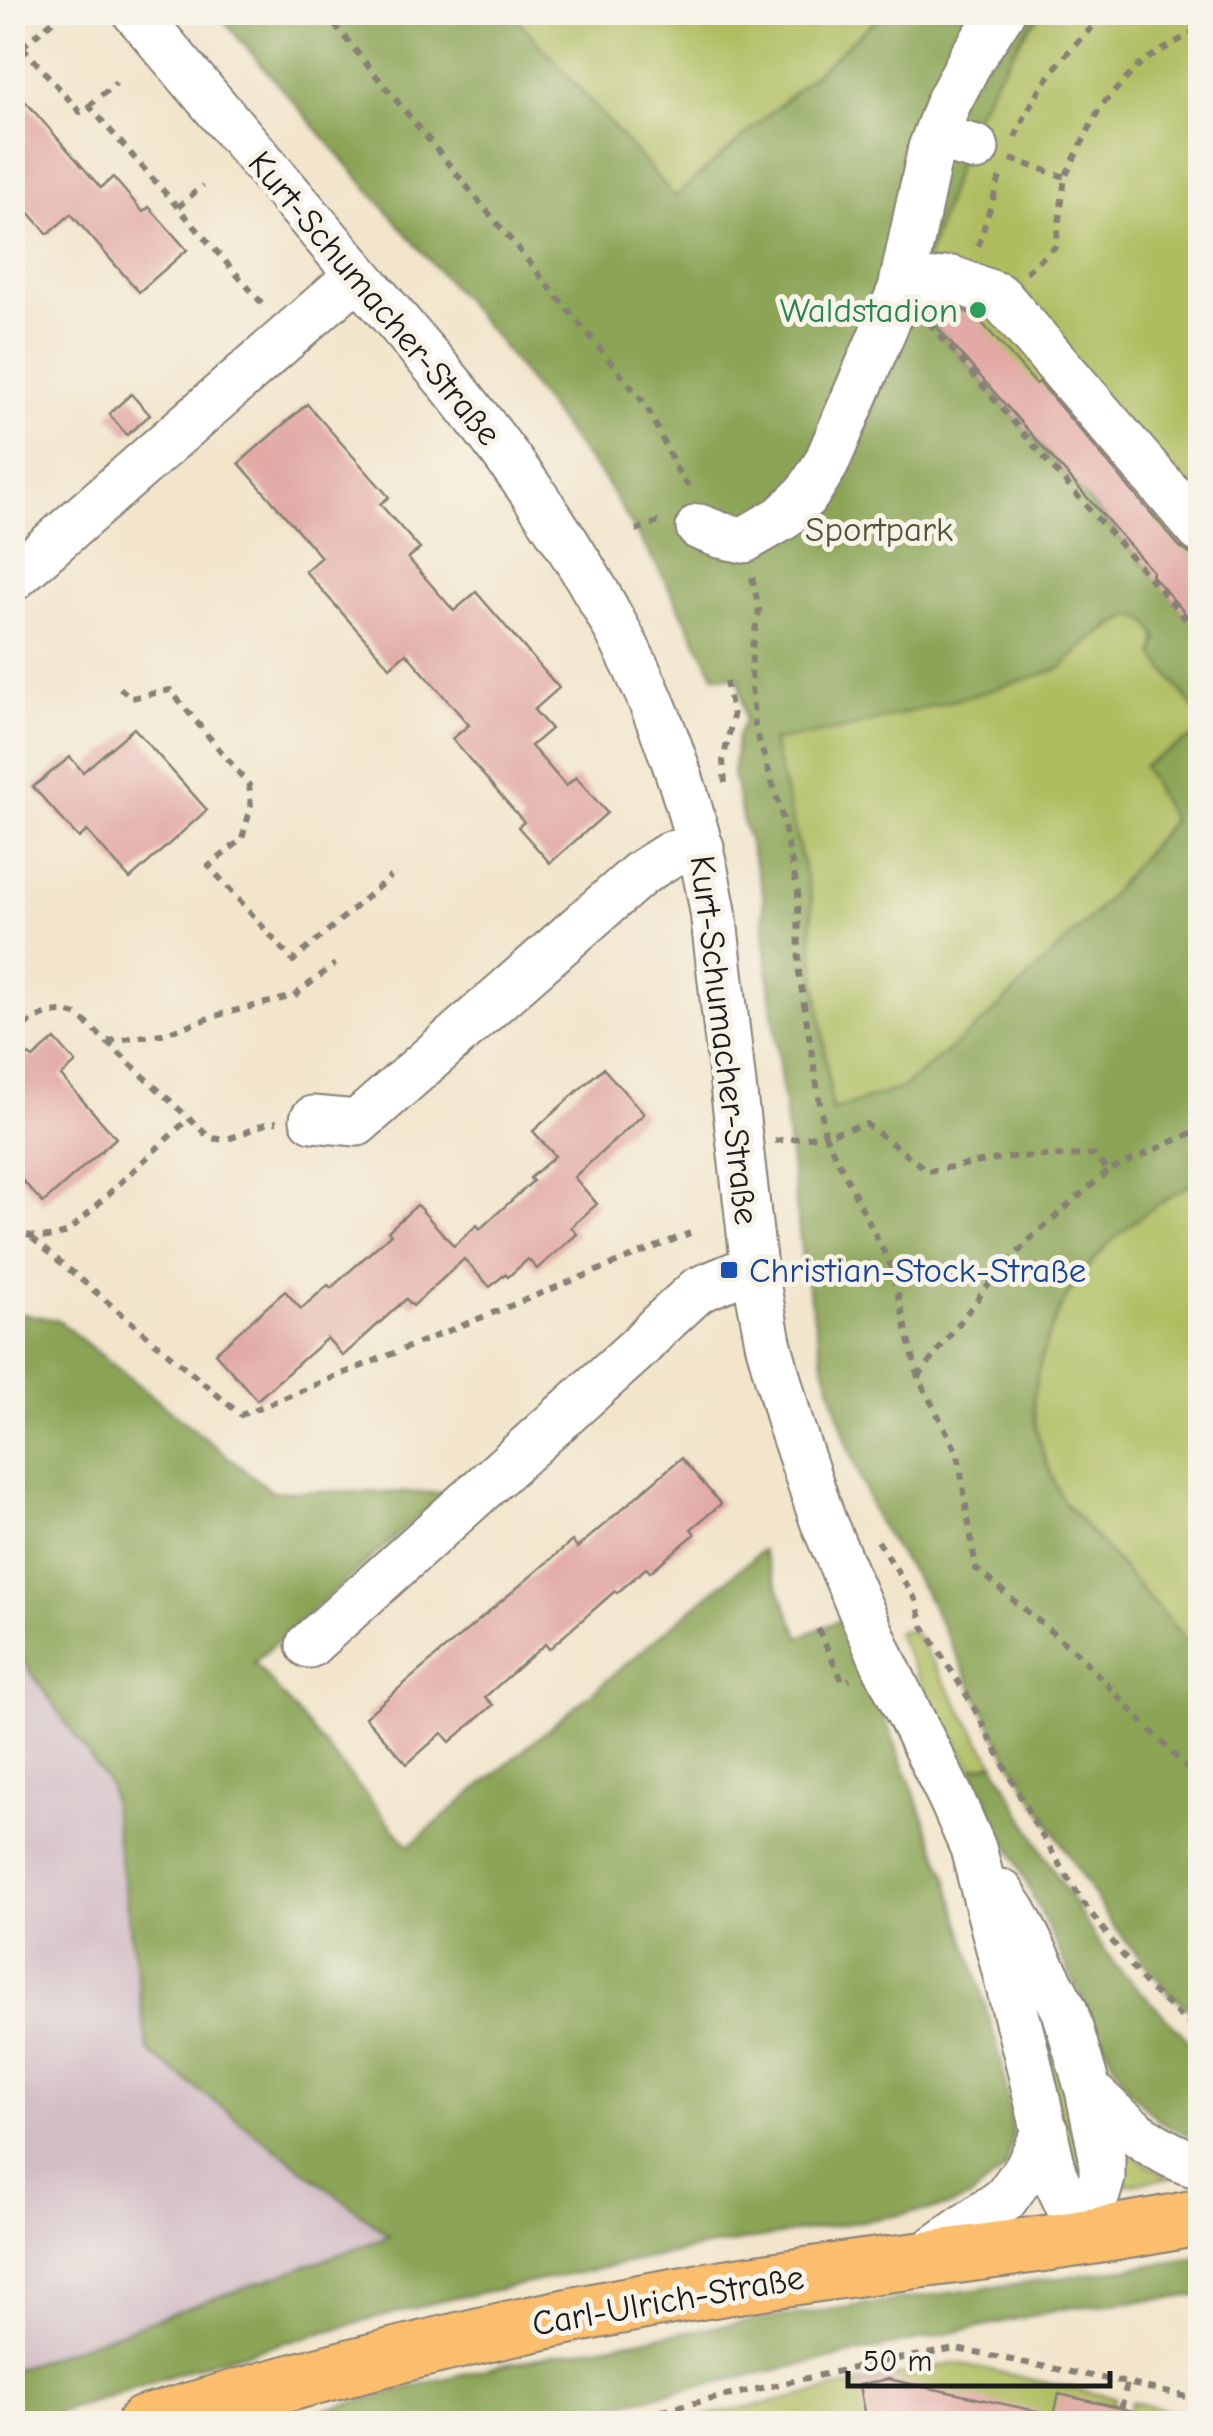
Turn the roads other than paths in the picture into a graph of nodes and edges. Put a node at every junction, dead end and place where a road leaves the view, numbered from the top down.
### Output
1 (135, 12) edge
2 (1002, 12) edge
3 (358, 274) junction
4 (901, 289) junction
5 (1200, 530) edge
6 (721, 534) road end
7 (12, 578) edge
8 (701, 846) junction
9 (314, 1119) road end
10 (754, 1266) junction
11 (309, 1645) dead end
12 (973, 1848) junction
13 (1088, 2090) junction
14 (1046, 2131) junction
15 (1200, 2166) edge
16 (1200, 2217) edge
17 (1084, 2239) junction
18 (920, 2259) junction
19 (144, 2424) edge

1 - 3 street, Kurt-Schumacher-Straße
2 - 4 street
3 - 7 street
3 - 8 street, Kurt-Schumacher-Straße
4 - 5 street
4 - 6 street
8 - 9 street
8 - 10 street, Kurt-Schumacher-Straße
10 - 11 street
10 - 12 street, Kurt-Schumacher-Straße
12 - 13 street, Kurt-Schumacher-Straße
12 - 14 street, Kurt-Schumacher-Straße
13 - 15 street
13 - 17 street, Kurt-Schumacher-Straße
14 - 17 street, Kurt-Schumacher-Straße
14 - 18 street
16 - 17 main road, Carl-Ulrich-Straße
17 - 18 main road, Carl-Ulrich-Straße
18 - 19 main road, Carl-Ulrich-Straße

